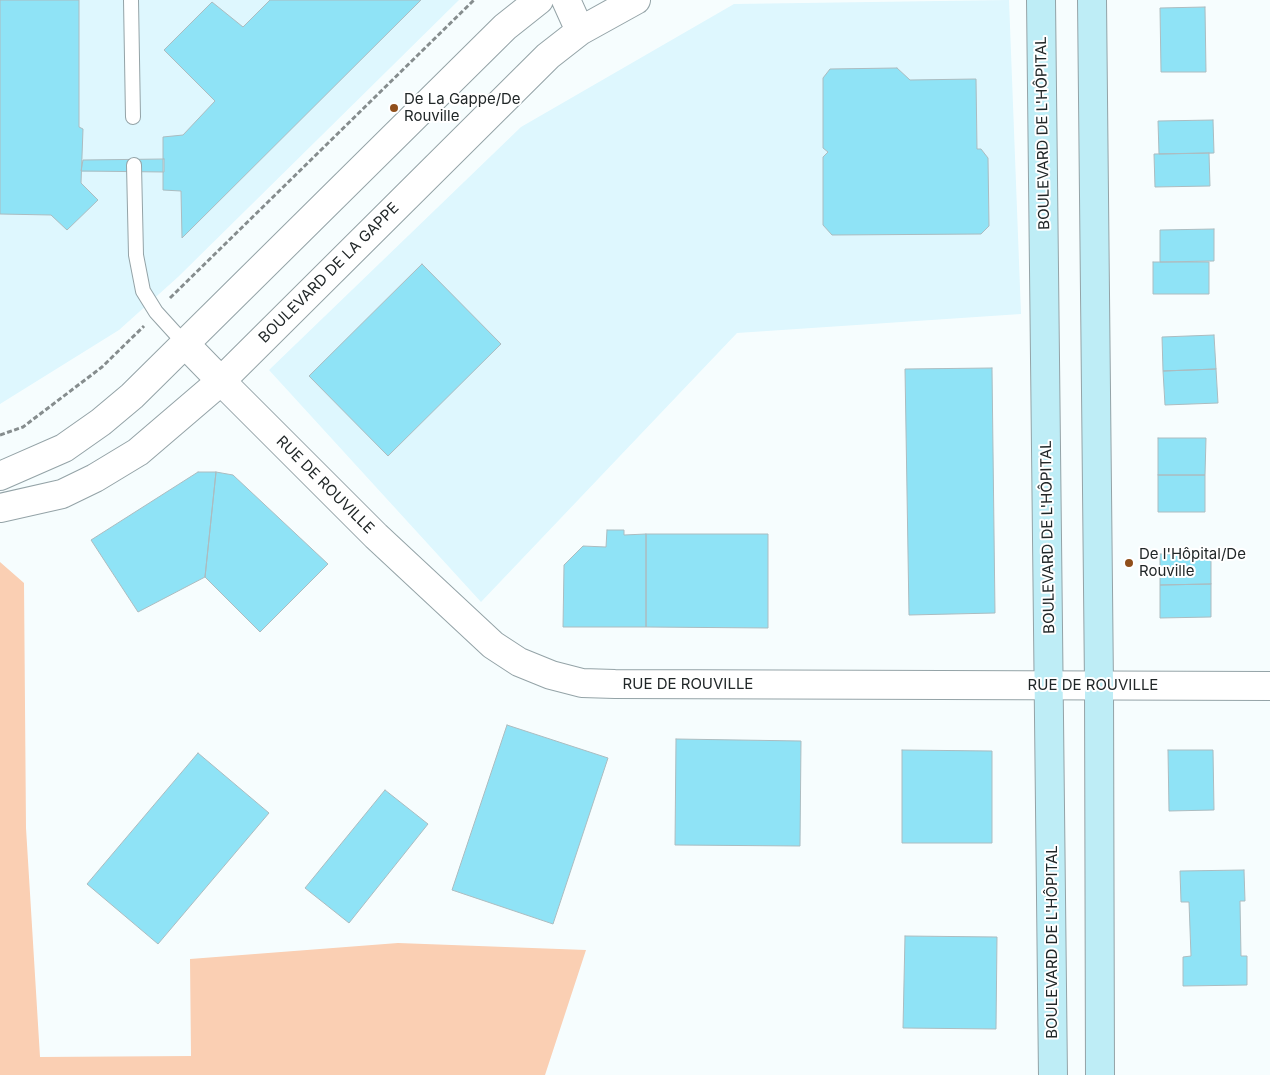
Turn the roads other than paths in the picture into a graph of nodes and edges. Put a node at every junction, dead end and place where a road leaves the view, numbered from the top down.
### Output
1 (131, 0) edge
2 (539, 0) edge
3 (566, 0) edge
4 (636, 0) edge
5 (1041, 0) edge
6 (1092, 0) edge
7 (580, 31) junction
8 (133, 117) dead end
9 (134, 165) dead end
10 (186, 344) junction
11 (221, 380) junction
12 (0, 476) edge
13 (0, 508) edge
14 (1050, 685) junction
15 (1099, 685) junction
16 (1270, 686) edge
17 (1053, 1075) edge
18 (1100, 1075) edge

1 - 8 lane
2 - 10 street
3 - 7 street
4 - 7 street, BOULEVARD DE LA GAPPE
5 - 14 main road, BOULEVARD DE L'HÔPITAL
6 - 15 main road
7 - 11 street, BOULEVARD DE LA GAPPE
9 - 10 lane
10 - 11 street, RUE DE ROUVILLE
10 - 12 street
11 - 13 street, BOULEVARD DE LA GAPPE
11 - 14 street, RUE DE ROUVILLE
14 - 15 street, RUE DE ROUVILLE
14 - 17 main road, BOULEVARD DE L'HÔPITAL
15 - 16 street, RUE DE ROUVILLE
15 - 18 main road

